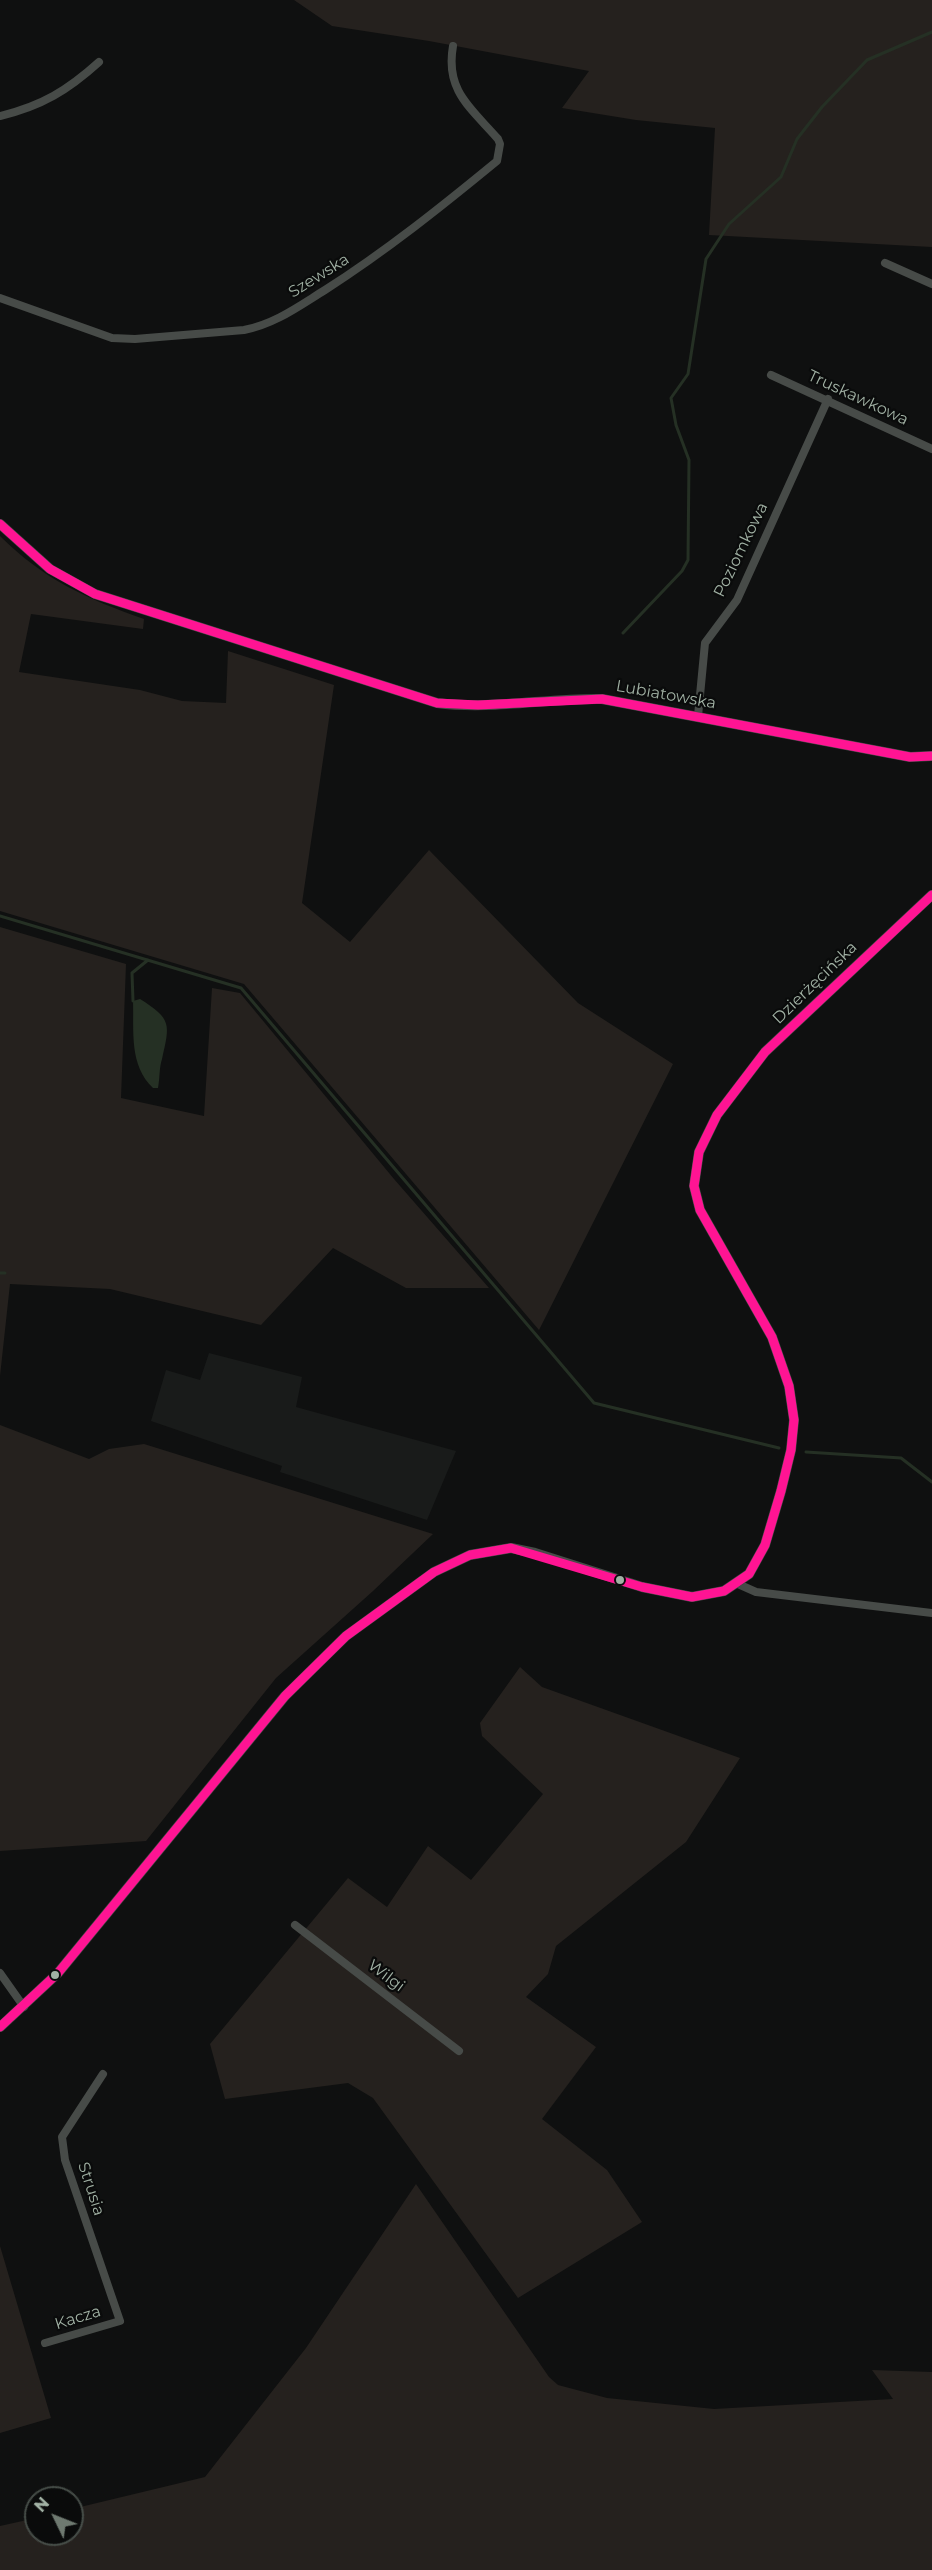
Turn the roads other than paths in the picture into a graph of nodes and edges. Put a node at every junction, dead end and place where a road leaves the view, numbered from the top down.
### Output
1 (453, 46) dead end
2 (99, 62) dead end
3 (0, 116) edge
4 (885, 263) dead end
5 (932, 284) edge
6 (0, 298) edge
7 (771, 375) dead end
8 (828, 399) junction
9 (932, 448) edge
10 (0, 524) edge
11 (698, 716) junction
12 (932, 756) edge
13 (932, 895) edge
14 (738, 1584) junction
15 (932, 1613) edge
16 (295, 1925) dead end
17 (0, 1973) edge
18 (24, 2007) junction
19 (0, 2027) edge
20 (459, 2051) dead end
21 (103, 2074) dead end
22 (120, 2321) joint
23 (45, 2343) dead end

1 - 6 street, Szewska
2 - 3 street
4 - 5 street
7 - 8 street, Truskawkowa
8 - 9 street, Truskawkowa
8 - 11 street, Poziomkowa
10 - 11 street, Lubiatowska
11 - 12 street, Lubiatowska
13 - 14 street, Dzierżęcińska
14 - 15 street
14 - 18 street
16 - 20 street, Wilgi
17 - 18 street
18 - 19 street
21 - 22 street, Strusia
22 - 23 street, Kacza

